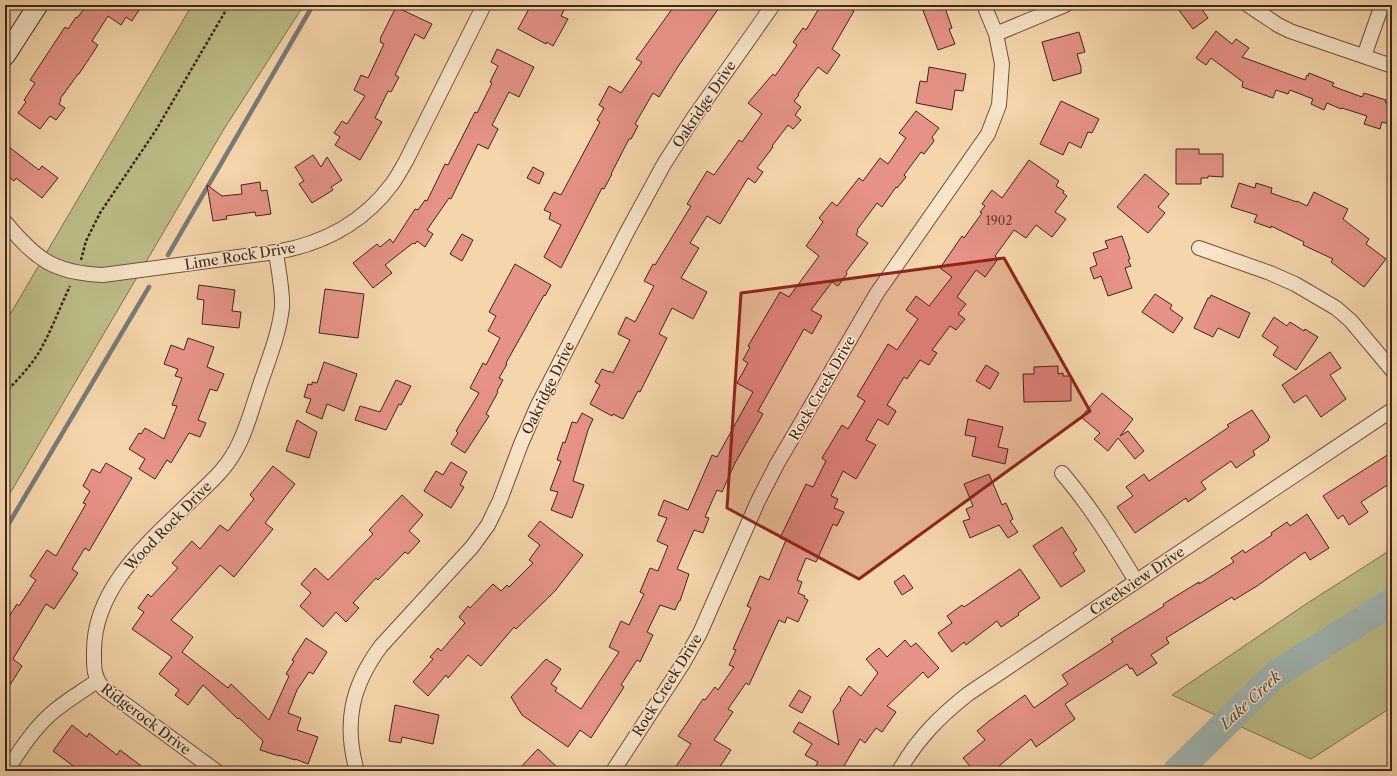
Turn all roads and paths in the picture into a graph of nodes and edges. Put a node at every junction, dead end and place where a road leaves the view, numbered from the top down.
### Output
1 (38, 5) edge
2 (229, 5) edge
3 (484, 5) edge
4 (773, 5) edge
5 (984, 5) edge
6 (1065, 5) edge
7 (1248, 5) edge
8 (1382, 5) edge
9 (996, 34) junction
10 (5, 56) edge
11 (1364, 56) junction
12 (1392, 66) edge
13 (5, 222) edge
14 (1199, 248) dead end
15 (276, 252) junction
16 (80, 263) dead end
17 (71, 283) dead end
18 (1392, 370) edge
19 (5, 393) edge
20 (1392, 410) edge
21 (1062, 473) dead end
22 (1136, 581) junction
23 (97, 681) junction
24 (7, 771) edge
25 (216, 771) edge
26 (357, 771) edge
27 (613, 771) edge
28 (899, 771) edge

1 - 10 street
2 - 16 path
3 - 15 street, Lime Rock Drive
4 - 26 street, Oakridge Drive
5 - 9 street, Rock Creek Drive
6 - 9 street
7 - 11 street
8 - 11 street
9 - 27 street, Rock Creek Drive
11 - 12 street
13 - 15 street, Lime Rock Drive
14 - 18 street
15 - 23 street, Wood Rock Drive
17 - 19 path
20 - 22 street, Creekview Drive
21 - 22 street
22 - 28 street, Creekview Drive
23 - 24 street
23 - 25 street, Ridgerock Drive

